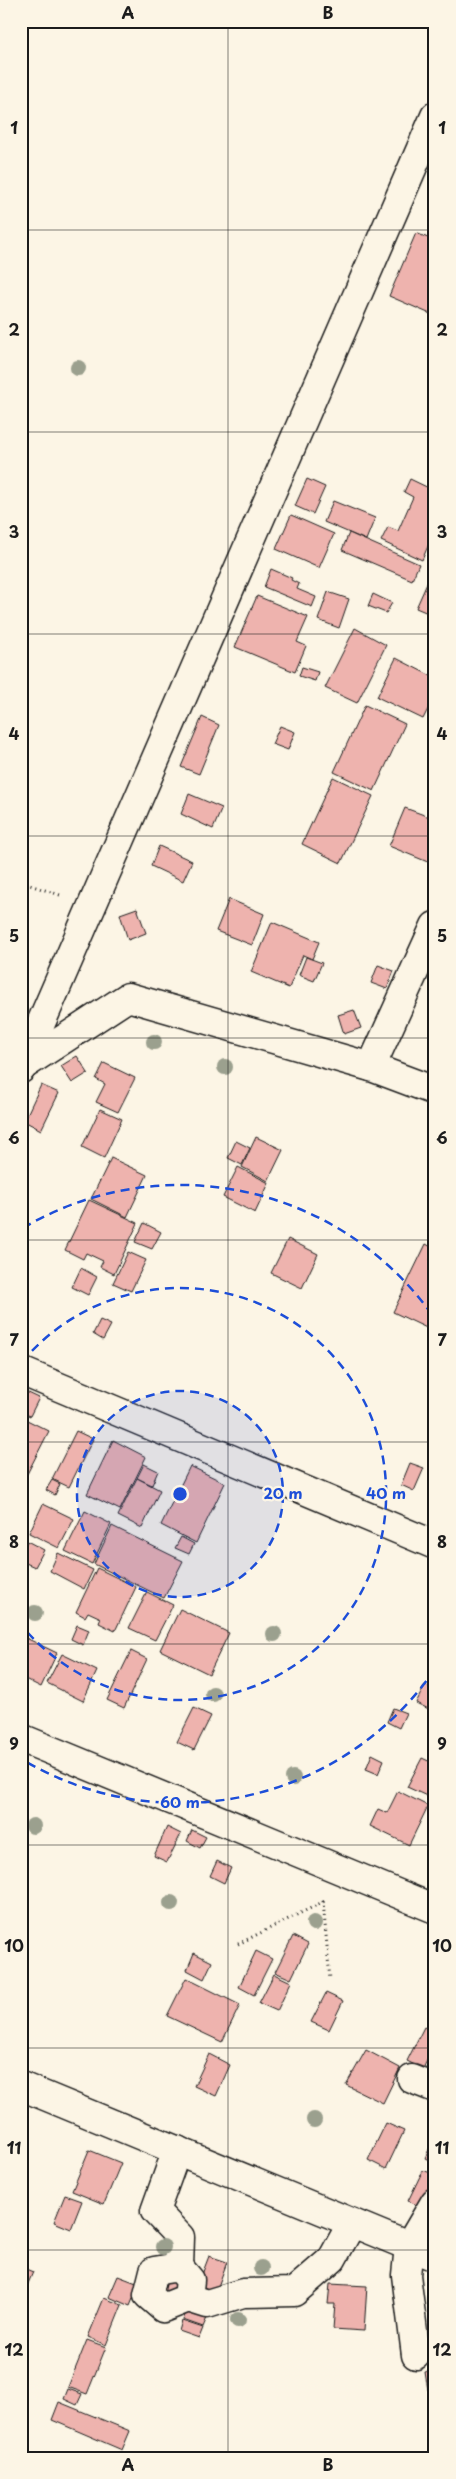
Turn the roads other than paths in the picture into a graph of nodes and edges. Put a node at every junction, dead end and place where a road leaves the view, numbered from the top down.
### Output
1 (435, 116) edge
2 (435, 926) edge
3 (22, 1067) edge
4 (371, 1067) junction
5 (435, 1091) edge
6 (21, 1371) edge
7 (435, 1545) edge
8 (21, 1738) edge
9 (435, 1909) edge
10 (21, 2086) edge
11 (177, 2150) junction
12 (435, 2202) edge
13 (352, 2223) junction
14 (409, 2246) junction
15 (435, 2257) edge
16 (179, 2267) junction
17 (188, 2298) junction
18 (416, 2355) dead end

1 - 3 street
2 - 4 street
3 - 4 street
4 - 5 street
6 - 7 street
8 - 9 street
10 - 11 street
11 - 13 street
11 - 16 street
12 - 14 street
13 - 14 street
13 - 17 street
14 - 15 street
14 - 18 street
16 - 17 street
16 - 17 street

